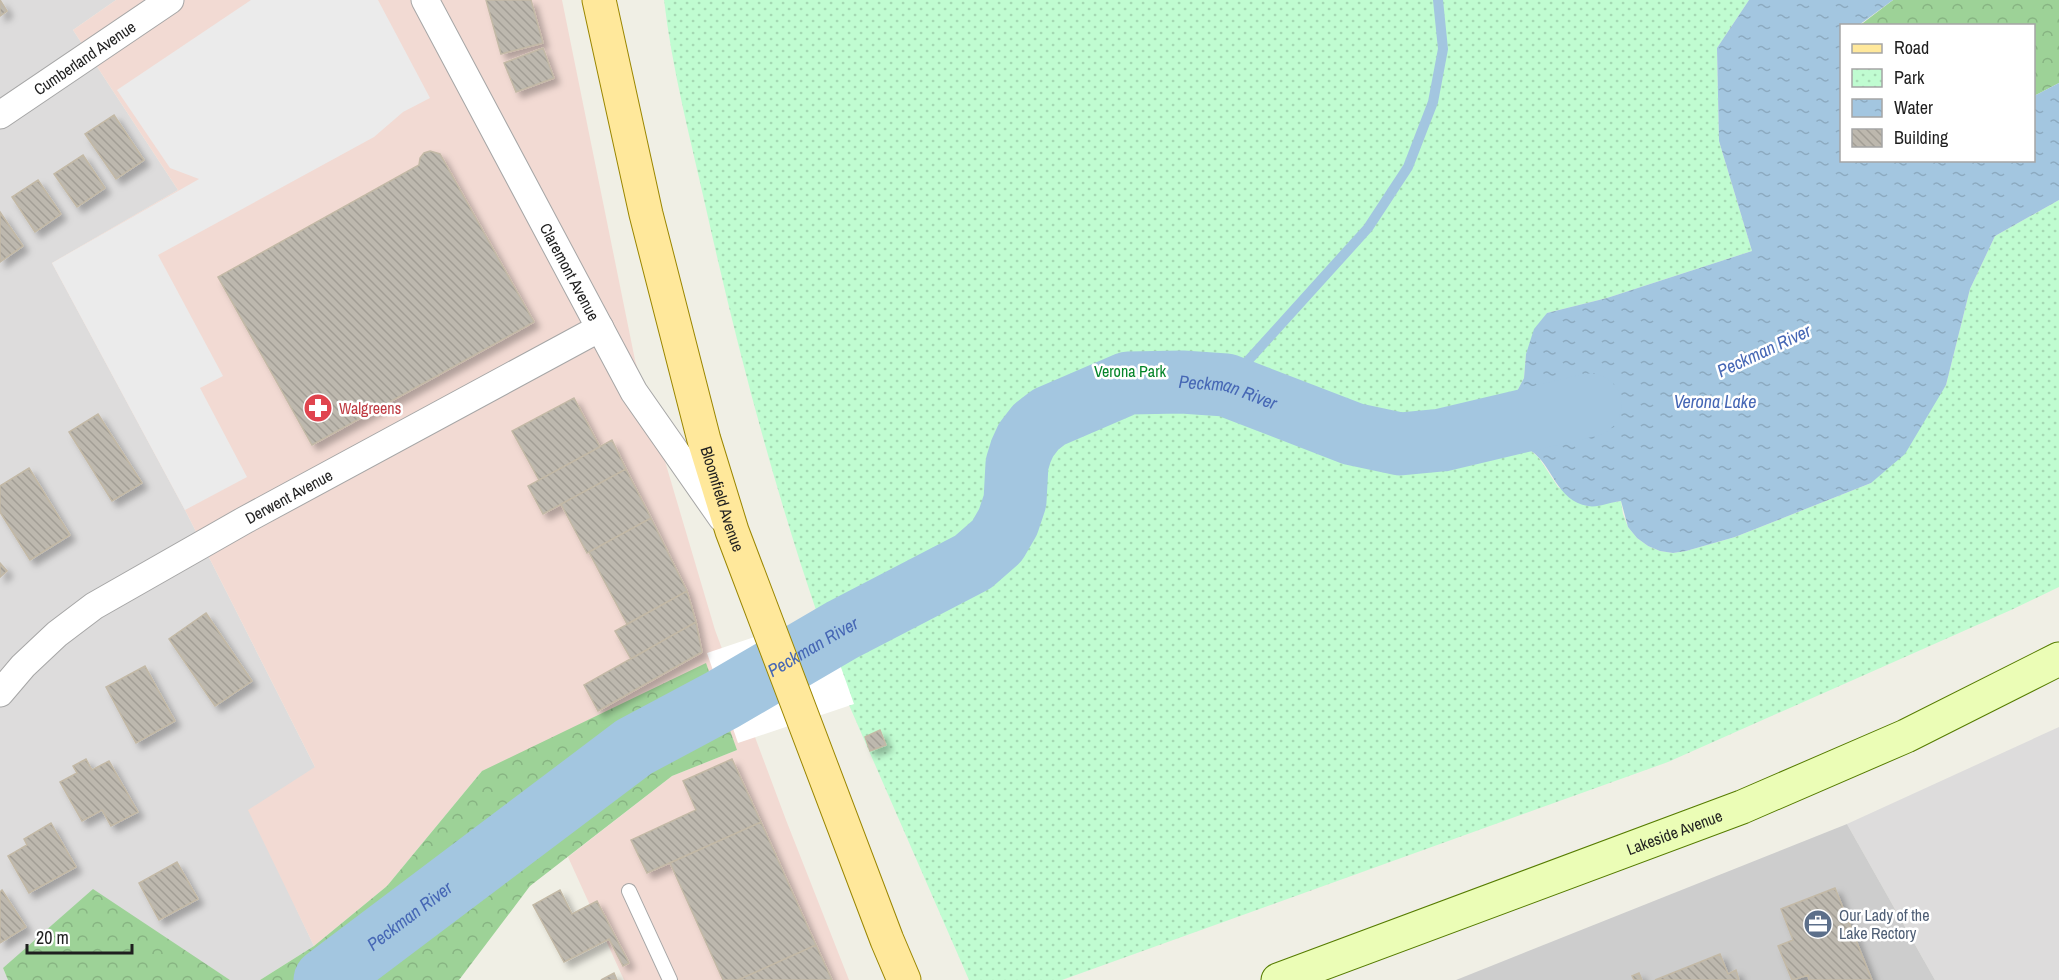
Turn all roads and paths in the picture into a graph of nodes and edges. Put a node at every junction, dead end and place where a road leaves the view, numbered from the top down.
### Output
1 (170, 0) edge
2 (425, 0) edge
3 (599, 0) edge
4 (0, 115) edge
5 (600, 328) junction
6 (732, 531) junction
7 (2059, 659) edge
8 (0, 693) edge
9 (629, 891) dead end
10 (670, 980) edge
11 (904, 980) edge
12 (1278, 980) edge

1 - 4 street, Cumberland Avenue
2 - 5 street, Claremont Avenue
3 - 6 main road, Bloomfield Avenue
5 - 6 street, Claremont Avenue
5 - 8 street, Derwent Avenue
6 - 11 main road, Bloomfield Avenue
7 - 12 main road, Lakeside Avenue
9 - 10 lane

